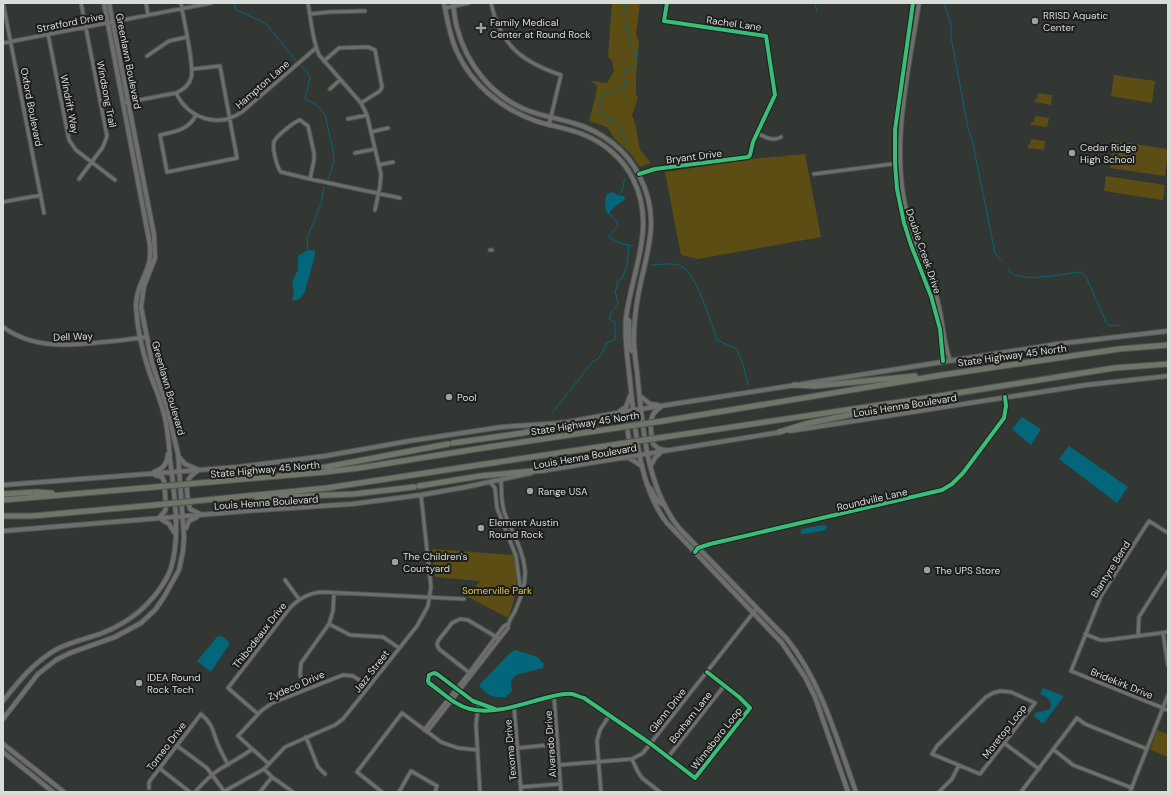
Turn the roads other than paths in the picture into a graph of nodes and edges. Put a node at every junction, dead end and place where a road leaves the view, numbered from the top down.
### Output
1 (3, 3) edge
2 (81, 3) edge
3 (104, 3) edge
4 (109, 3) edge
5 (146, 3) edge
6 (181, 3) edge
7 (211, 3) edge
8 (308, 3) edge
9 (469, 3) edge
10 (492, 3) edge
11 (667, 3) edge
12 (913, 3) edge
13 (919, 3) edge
14 (445, 4) edge
15 (453, 5) edge
16 (182, 9) junction
17 (365, 11) dead end
18 (310, 14) junction
19 (148, 15) junction
20 (111, 22) junction
21 (86, 27) junction
22 (48, 34) junction
23 (187, 37) junction
24 (11, 41) junction
25 (3, 43) edge
26 (316, 48) junction
27 (147, 56) dead end
28 (324, 61) junction
29 (193, 70) junction
30 (340, 80) junction
31 (330, 89) dead end
32 (176, 93) junction
33 (126, 103) junction
34 (361, 103) junction
35 (196, 115) junction
36 (367, 115) junction
37 (230, 118) junction
38 (551, 118) junction
39 (348, 119) dead end
40 (549, 125) junction
41 (388, 128) dead end
42 (371, 132) junction
43 (757, 133) junction
44 (781, 137) dead end
45 (374, 148) junction
46 (355, 153) dead end
47 (750, 155) joint
48 (92, 162) junction
49 (394, 162) dead end
50 (900, 162) junction
51 (895, 163) junction
52 (379, 165) junction
53 (639, 174) junction
54 (814, 174) dead end
55 (78, 179) dead end
56 (310, 179) junction
57 (115, 180) dead end
58 (379, 194) junction
59 (41, 195) junction
60 (400, 198) dead end
61 (3, 202) edge
62 (375, 210) dead end
63 (44, 213) dead end
64 (640, 249) junction
65 (648, 251) junction
66 (931, 296) junction
67 (626, 317) junction
68 (944, 325) junction
69 (3, 327) edge
70 (1168, 331) edge
71 (141, 338) junction
72 (146, 338) junction
73 (1168, 345) edge
74 (635, 352) junction
75 (950, 360) junction
76 (943, 361) junction
77 (1168, 365) edge
78 (942, 375) junction
79 (1168, 376) edge
80 (794, 385) junction
81 (631, 394) junction
82 (640, 395) junction
83 (1006, 397) junction
84 (920, 399) junction
85 (663, 406) junction
86 (641, 409) junction
87 (633, 410) junction
88 (164, 412) junction
89 (618, 412) junction
90 (610, 414) junction
91 (171, 420) junction
92 (562, 423) junction
93 (779, 432) junction
94 (169, 447) junction
95 (669, 450) junction
96 (661, 452) junction
97 (648, 453) junction
98 (178, 454) junction
99 (640, 454) junction
100 (626, 456) junction
101 (651, 465) junction
102 (642, 466) junction
103 (200, 470) junction
104 (324, 470) junction
105 (544, 470) junction
106 (172, 472) junction
107 (180, 472) junction
108 (150, 474) junction
109 (502, 480) junction
110 (490, 482) junction
111 (3, 485) edge
112 (647, 485) junction
113 (3, 494) edge
114 (71, 494) junction
115 (421, 495) junction
116 (226, 498) junction
117 (3, 500) edge
118 (663, 504) junction
119 (202, 515) junction
120 (3, 516) edge
121 (32, 516) junction
122 (183, 516) junction
123 (175, 517) junction
124 (159, 518) junction
125 (3, 520) edge
126 (3, 531) edge
127 (1168, 533) edge
128 (515, 536) junction
129 (176, 537) junction
130 (184, 537) junction
131 (510, 539) junction
132 (698, 548) junction
133 (695, 552) junction
134 (1168, 571) edge
135 (286, 580) dead end
136 (334, 592) junction
137 (521, 594) junction
138 (430, 597) junction
139 (299, 599) junction
140 (464, 599) dead end
141 (757, 608) junction
142 (753, 613) junction
143 (330, 624) junction
144 (1168, 632) edge
145 (1164, 633) junction
146 (1085, 634) junction
147 (1138, 636) junction
148 (88, 637) junction
149 (498, 638) junction
150 (92, 645) junction
151 (399, 648) junction
152 (1168, 666) edge
153 (1071, 671) joint
154 (707, 672) junction
155 (471, 674) junction
156 (810, 674) junction
157 (805, 677) junction
158 (369, 686) junction
159 (724, 686) junction
160 (306, 690) junction
161 (458, 690) junction
162 (1168, 695) edge
163 (554, 696) junction
164 (450, 699) junction
165 (3, 701) edge
166 (479, 704) junction
167 (514, 706) junction
168 (1163, 708) junction
169 (495, 709) junction
170 (478, 710) junction
171 (1168, 710) edge
172 (258, 714) junction
173 (828, 715) junction
174 (438, 716) junction
175 (609, 716) junction
176 (822, 717) junction
177 (3, 719) edge
178 (424, 730) junction
179 (427, 732) junction
180 (306, 737) junction
181 (3, 744) edge
182 (558, 744) junction
183 (651, 744) junction
184 (1004, 744) junction
185 (176, 746) junction
186 (252, 748) junction
187 (518, 748) junction
188 (1147, 749) junction
189 (478, 750) junction
190 (1054, 750) junction
191 (3, 752) edge
192 (668, 758) junction
193 (632, 759) junction
194 (599, 761) junction
195 (269, 764) junction
196 (228, 765) junction
197 (559, 765) junction
198 (959, 765) junction
199 (159, 768) junction
200 (264, 769) junction
201 (1039, 769) junction
202 (325, 774) dead end
203 (212, 775) junction
204 (272, 777) junction
205 (560, 784) junction
206 (149, 788) dead end
207 (521, 788) junction
208 (1132, 788) junction
209 (1026, 790) edge
210 (378, 791) edge
211 (53, 792) edge
212 (64, 792) edge
213 (190, 792) edge
214 (195, 792) edge
215 (224, 792) edge
216 (260, 792) edge
217 (293, 792) edge
218 (382, 792) edge
219 (399, 792) edge
220 (435, 792) edge
221 (480, 792) edge
222 (521, 792) edge
223 (561, 792) edge
224 (601, 792) edge
225 (660, 792) edge
226 (848, 792) edge
227 (856, 792) edge
228 (939, 792) edge
229 (1021, 792) edge
230 (1130, 792) edge

1 - 24 street, Oxford Boulevard
2 - 21 street, Windsong Trail
3 - 20 main road, Greenlawn Boulevard
4 - 20 main road, Greenlawn Boulevard
5 - 19 street
6 - 16 street
7 - 16 street, Stratford Drive
8 - 18 street
9 - 15 street
10 - 38 street
11 - 43 street, Rachel Lane
12 - 51 street, Double Creek Drive
13 - 50 street, Double Creek Drive
14 - 15 street
14 - 40 main road
15 - 38 main road
16 - 19 street, Stratford Drive
16 - 23 street
17 - 18 street
18 - 26 street
19 - 20 street, Stratford Drive
20 - 21 street, Stratford Drive
20 - 33 main road, Greenlawn Boulevard
21 - 22 street, Stratford Drive
21 - 48 street, Windsong Trail
22 - 24 street, Stratford Drive
22 - 48 street, Windrift Way
23 - 27 street
23 - 29 street
24 - 25 street, Stratford Drive
24 - 59 street, Oxford Boulevard
26 - 28 street
26 - 37 street, Hampton Lane
28 - 30 street
28 - 34 street
29 - 32 street
29 - 37 street
30 - 31 street
30 - 34 street
32 - 33 street
32 - 35 street, Hampton Lane
33 - 71 main road, Greenlawn Boulevard
33 - 72 main road, Greenlawn Boulevard
34 - 36 street
35 - 37 street, Hampton Lane
35 - 37 street
36 - 39 street
36 - 42 street
38 - 40 street
38 - 53 main road
40 - 64 main road
41 - 42 street
42 - 45 street
43 - 44 street
43 - 47 street, Rachel Lane
45 - 46 street
45 - 52 street
47 - 53 street, Bryant Drive
48 - 55 street, Windsong Trail
48 - 57 street, Windrift Way
49 - 52 street
50 - 51 street
50 - 68 street, Double Creek Drive
51 - 54 street
51 - 66 street, Double Creek Drive
52 - 58 street
53 - 65 main road
56 - 56 street
56 - 58 street
58 - 60 street
58 - 62 street
59 - 61 street
59 - 63 street, Oxford Boulevard
64 - 65 street
64 - 67 main road
65 - 74 main road
66 - 68 street
66 - 76 street, Double Creek Drive
67 - 74 main road
67 - 81 main road
68 - 75 street, Double Creek Drive
69 - 71 street, Dell Way
70 - 75 main road
71 - 72 street, Dell Way
71 - 88 main road, Greenlawn Boulevard
72 - 91 main road, Greenlawn Boulevard
73 - 78 highway, State Highway 45 North
74 - 82 main road
75 - 76 main road
76 - 80 main road
77 - 84 highway
78 - 80 highway
78 - 104 highway, State Highway 45 North, bridge
79 - 83 main road, Louis Henna Boulevard
80 - 85 main road
81 - 87 main road
81 - 89 main road
82 - 85 main road
82 - 86 main road
83 - 93 main road, Louis Henna Boulevard
83 - 132 street, Roundville Lane
84 - 93 highway
84 - 116 highway, bridge
85 - 86 main road
85 - 95 main road
86 - 87 main road
86 - 97 main road
87 - 89 main road
87 - 99 main road
88 - 91 main road
88 - 94 main road, Greenlawn Boulevard
89 - 90 main road
90 - 92 main road
90 - 100 main road
91 - 98 main road, Greenlawn Boulevard
92 - 103 main road
92 - 104 highway
93 - 95 main road, Louis Henna Boulevard
94 - 106 main road, Greenlawn Boulevard
94 - 108 main road
95 - 96 main road, Louis Henna Boulevard
96 - 97 main road, Louis Henna Boulevard
96 - 101 main road
97 - 99 main road, Louis Henna Boulevard
97 - 101 main road
98 - 103 main road
98 - 107 main road, Greenlawn Boulevard
99 - 100 main road, Louis Henna Boulevard
99 - 102 main road
100 - 102 main road
100 - 105 main road, Louis Henna Boulevard
101 - 118 main road
102 - 112 main road
103 - 107 main road
103 - 119 main road
104 - 114 highway, State Highway 45 North, bridge
105 - 109 main road, Louis Henna Boulevard
105 - 116 highway
106 - 107 main road
106 - 108 main road
106 - 123 main road, Greenlawn Boulevard
107 - 122 main road, Greenlawn Boulevard
108 - 111 main road
108 - 124 main road
109 - 110 main road, Louis Henna Boulevard
109 - 128 street
110 - 115 main road, Louis Henna Boulevard
110 - 131 street
112 - 118 main road
112 - 133 main road
113 - 114 highway
114 - 117 highway, State Highway 45 North
115 - 119 main road, Louis Henna Boulevard
115 - 138 street, Jazz Street
116 - 121 highway, bridge
118 - 132 main road
119 - 122 main road, Louis Henna Boulevard
119 - 130 main road
120 - 121 highway
121 - 125 highway
122 - 123 main road, Louis Henna Boulevard
122 - 130 main road, Greenlawn Boulevard
123 - 124 main road, Louis Henna Boulevard
123 - 129 main road, Greenlawn Boulevard
124 - 126 main road, Louis Henna Boulevard
124 - 129 main road
127 - 146 street, Blantyre Bend
128 - 131 street
128 - 137 street
129 - 148 main road, Greenlawn Boulevard
130 - 150 main road, Greenlawn Boulevard
131 - 137 street
132 - 133 street
132 - 141 main road
133 - 142 main road
134 - 147 street
135 - 139 street
136 - 138 street, Thibodeaux Drive
136 - 139 street, Thibodeaux Drive
136 - 143 street
137 - 149 street
138 - 140 street, Thibodeaux Drive
138 - 151 street, Jazz Street
139 - 172 street, Thibodeaux Drive
141 - 142 street, Glenn Drive
141 - 156 main road
142 - 154 street, Glenn Drive
142 - 157 main road
143 - 151 street
143 - 160 street
144 - 145 street
145 - 147 street
145 - 152 street
146 - 147 street
146 - 153 street, Blantyre Bend
148 - 150 main road
148 - 165 main road, Greenlawn Boulevard
149 - 155 street
149 - 155 street
150 - 177 main road, Greenlawn Boulevard
151 - 158 street, Jazz Street
153 - 168 street, Bridekirk Drive
154 - 159 street, Winnsboro Loop
154 - 183 street, Glenn Drive
155 - 161 street
156 - 157 main road
156 - 173 main road
157 - 176 main road
158 - 160 street, Zydeco Drive
158 - 180 street, Jazz Street
159 - 192 street, Bonham Lane
159 - 192 street, Winnsboro Loop
160 - 172 street, Zydeco Drive
161 - 164 street
161 - 164 street
161 - 166 street
162 - 168 street
163 - 167 street, Winnsboro Loop
163 - 175 street, Winnsboro Loop
163 - 182 street, Alvarado Drive
164 - 170 street
164 - 174 street
166 - 169 street
166 - 170 street
167 - 169 street, Winnsboro Loop
167 - 187 street, Texoma Drive
168 - 171 street, Bridekirk Drive
168 - 188 street
169 - 170 street, Winnsboro Loop
170 - 189 street
172 - 186 street, Zydeco Drive
173 - 176 main road
173 - 227 main road
174 - 178 street
174 - 179 street
175 - 183 street, Winnsboro Loop
175 - 194 street
176 - 226 main road
178 - 179 street
178 - 210 street
179 - 189 street
180 - 195 street, Jazz Street
180 - 202 street
181 - 212 main road
182 - 187 street
182 - 197 street, Alvarado Drive
183 - 192 street, Winnsboro Loop
183 - 193 street, Glenn Drive
184 - 198 street, Moretop Loop
184 - 198 street, Moretop Loop
184 - 201 street
185 - 196 street, Torneo Drive
185 - 199 street, Torneo Drive
185 - 203 street
186 - 195 street
186 - 196 street
187 - 207 street, Texoma Drive
188 - 190 street
188 - 208 street
189 - 221 street
190 - 201 street
190 - 208 street
191 - 211 main road
193 - 194 street
193 - 225 street
194 - 197 street
194 - 224 street
195 - 200 street, Jazz Street
196 - 203 street
197 - 205 street, Alvarado Drive
198 - 228 street
199 - 206 street, Torneo Drive
199 - 213 street
200 - 204 street
200 - 215 street, Jazz Street
201 - 209 street
203 - 214 street
203 - 215 street
204 - 216 street
204 - 217 street
205 - 207 street
205 - 223 street, Alvarado Drive
207 - 222 street, Texoma Drive
208 - 230 street
209 - 229 street
210 - 218 street
219 - 220 street

